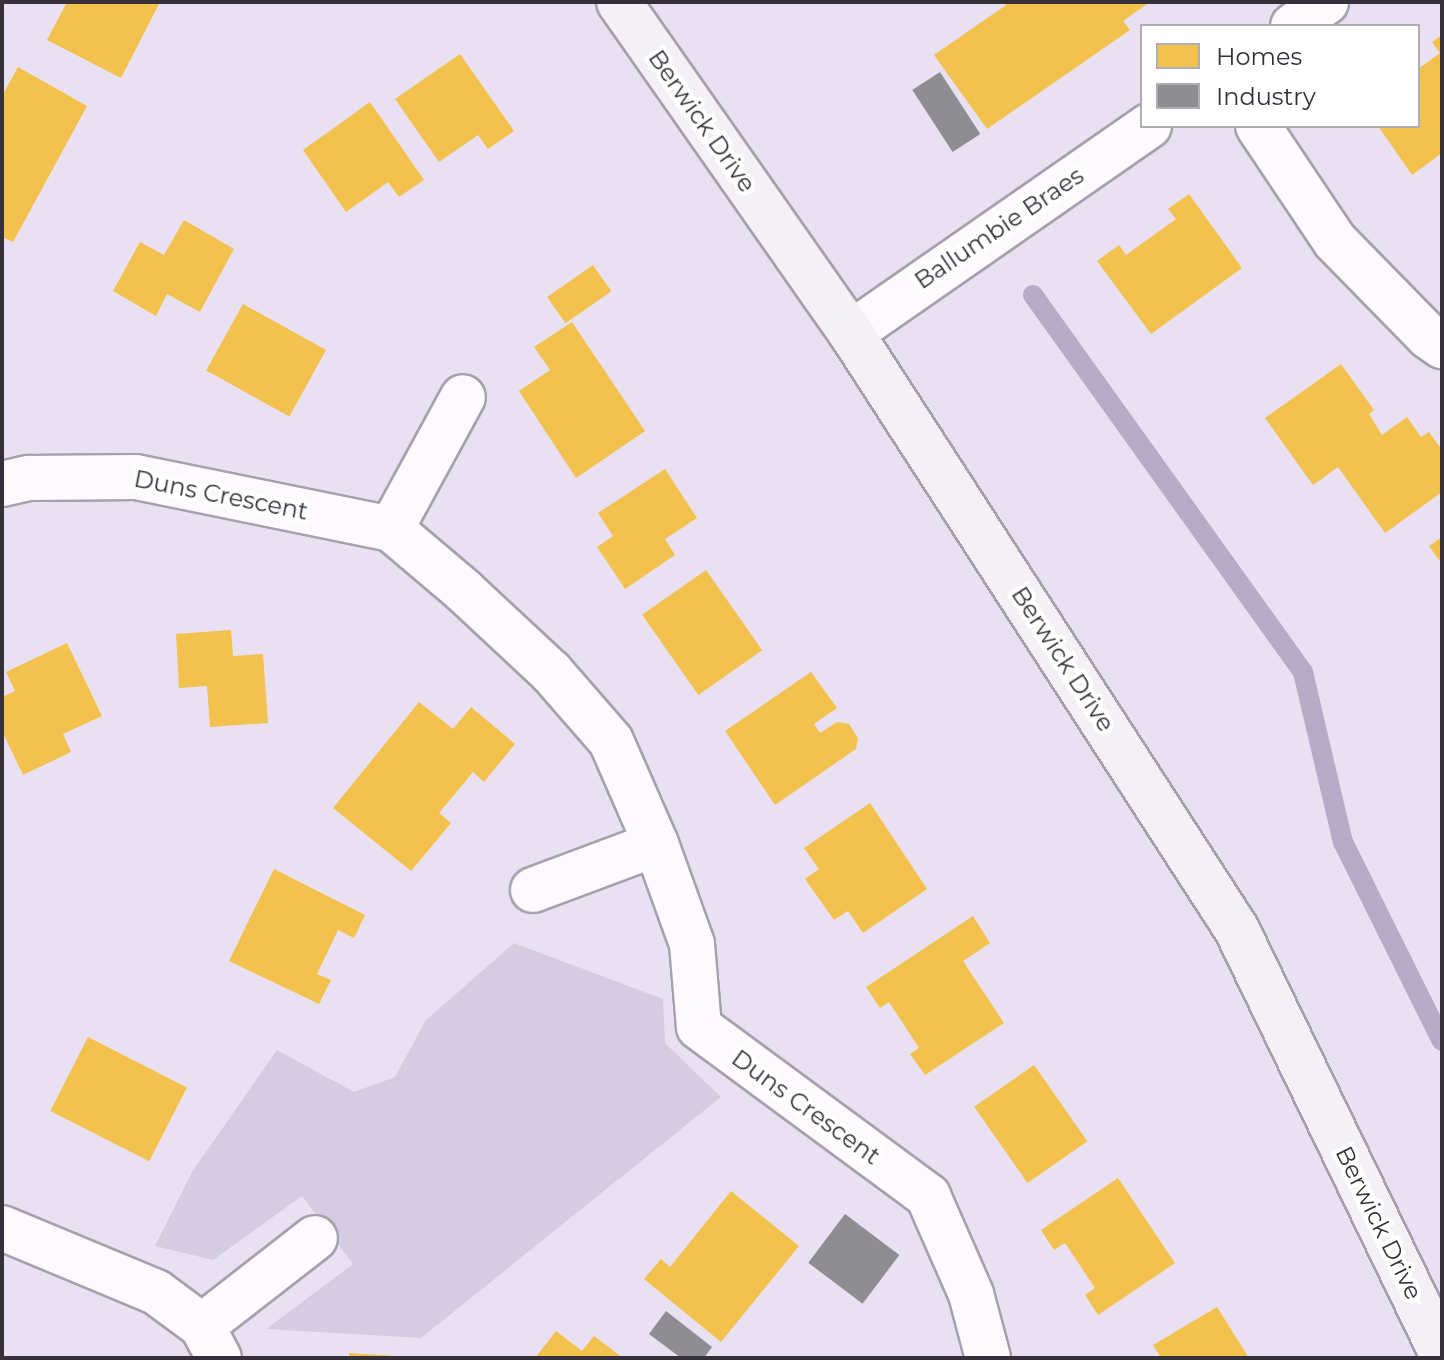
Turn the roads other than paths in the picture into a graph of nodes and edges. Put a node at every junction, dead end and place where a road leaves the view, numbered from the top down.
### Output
1 (619, 2) edge
2 (1326, 2) edge
3 (1296, 24) edge
4 (1146, 128) edge
5 (1259, 128) edge
6 (851, 333) junction
7 (1442, 346) edge
8 (463, 397) dead end
9 (2, 484) edge
10 (391, 529) junction
11 (656, 844) junction
12 (533, 890) dead end
13 (2, 1228) edge
14 (315, 1238) dead end
15 (210, 1342) edge
16 (1442, 1354) edge
17 (988, 1358) edge

1 - 6 street, Berwick Drive
2 - 3 street
4 - 6 street, Ballumbie Braes
5 - 7 street
6 - 16 street, Berwick Drive
8 - 10 street
9 - 10 street, Duns Crescent
10 - 11 street, Duns Crescent
11 - 12 street
11 - 17 street, Duns Crescent
13 - 15 street
14 - 15 street

